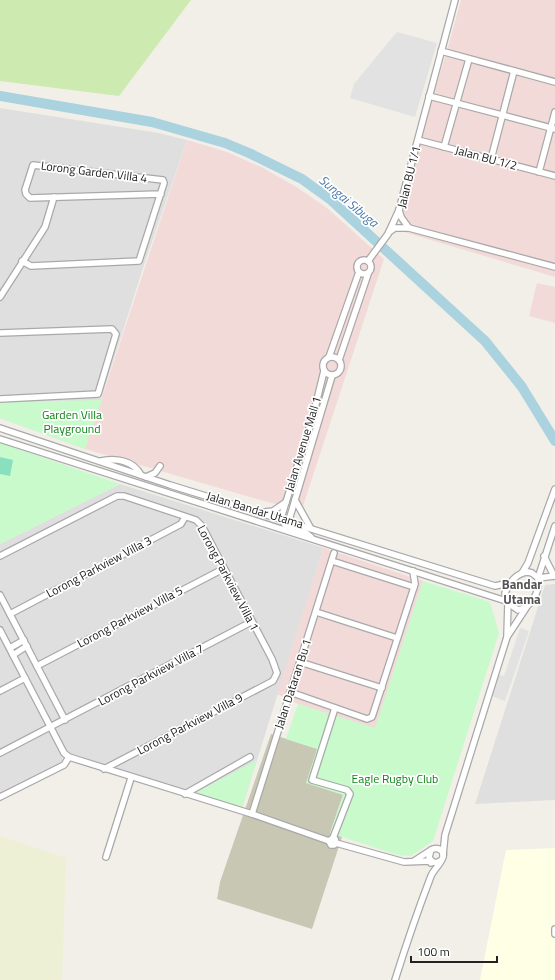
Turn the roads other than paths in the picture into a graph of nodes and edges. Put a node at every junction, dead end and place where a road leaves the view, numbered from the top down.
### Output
1 (455, 0) edge
2 (441, 51) junction
3 (469, 59) junction
4 (514, 71) junction
5 (555, 82) edge
6 (429, 96) junction
7 (456, 104) junction
8 (555, 112) edge
9 (502, 115) junction
10 (553, 128) edge
11 (418, 140) junction
12 (444, 147) junction
13 (491, 159) junction
14 (539, 172) junction
15 (555, 176) edge
16 (161, 194) junction
17 (54, 197) junction
18 (399, 210) junction
19 (392, 226) junction
20 (407, 226) junction
21 (388, 233) junction
22 (368, 261) junction
23 (22, 262) junction
24 (555, 267) edge
25 (359, 272) junction
26 (368, 274) junction
27 (0, 297) edge
28 (0, 333) edge
29 (329, 357) junction
30 (339, 360) junction
31 (324, 371) junction
32 (332, 376) junction
33 (0, 399) edge
34 (0, 428) edge
35 (0, 439) edge
36 (160, 466) dead end
37 (144, 476) junction
38 (160, 481) junction
39 (555, 490) edge
40 (167, 493) junction
41 (295, 500) junction
42 (286, 502) junction
43 (260, 511) junction
44 (185, 517) junction
45 (251, 519) junction
46 (282, 520) junction
47 (289, 520) junction
48 (555, 526) edge
49 (310, 527) junction
50 (314, 539) junction
51 (329, 544) junction
52 (344, 549) junction
53 (334, 553) junction
54 (544, 555) junction
55 (0, 556) edge
56 (332, 561) junction
57 (223, 569) junction
58 (413, 571) junction
59 (522, 573) junction
60 (555, 577) edge
61 (538, 580) junction
62 (510, 583) junction
63 (414, 587) junction
64 (0, 595) edge
65 (507, 602) junction
66 (526, 608) junction
67 (316, 612) junction
68 (10, 614) junction
69 (251, 622) junction
70 (0, 630) edge
71 (507, 637) junction
72 (397, 638) junction
73 (24, 640) junction
74 (27, 646) junction
75 (10, 648) junction
76 (13, 654) junction
77 (300, 662) junction
78 (38, 666) junction
79 (25, 678) junction
80 (276, 678) joint
81 (382, 688) junction
82 (0, 691) edge
83 (290, 692) junction
84 (335, 708) junction
85 (65, 720) junction
86 (51, 727) junction
87 (0, 753) edge
88 (69, 757) junction
89 (250, 757) dead end
90 (104, 769) junction
91 (131, 778) junction
92 (185, 794) junction
93 (0, 797) edge
94 (252, 814) junction
95 (445, 835) junction
96 (333, 841) junction
97 (432, 850) junction
98 (443, 855) junction
99 (106, 858) dead end
100 (431, 861) junction
101 (440, 861) junction
102 (410, 863) junction
103 (432, 873) junction
104 (555, 929) edge
105 (555, 934) edge
106 (395, 980) edge

1 - 2 street, Jalan BU 1/1
2 - 3 street
2 - 6 street, Jalan BU 1/1
3 - 4 street
3 - 7 street
4 - 5 street
4 - 9 street
6 - 7 street
6 - 11 street, Jalan BU 1/1
7 - 9 street
7 - 12 street
8 - 10 street
9 - 10 street
9 - 13 street
10 - 14 street
11 - 12 street, Jalan BU 1/2
11 - 18 street, Jalan BU 1/1
12 - 13 street, Jalan BU 1/2
13 - 14 street, Jalan BU 1/2
14 - 15 street, Jalan BU 1/2
16 - 17 street, Lorong Garden Villa 4
16 - 17 street, Lorong Garden Villa 4
16 - 23 street
17 - 23 street
18 - 19 street
18 - 20 street, Jalan BU 1/1
19 - 20 street
19 - 21 street
20 - 21 street
20 - 24 street
21 - 22 street
22 - 25 street
22 - 26 street
23 - 27 street
25 - 26 street
25 - 29 street
26 - 30 street
28 - 33 street
29 - 30 street
29 - 31 street
30 - 32 street
31 - 32 street
31 - 42 street, Jalan Avenue Mall 1
32 - 41 street, Jalan Avenue Mall 1
34 - 37 street, Jalan Bandar Utama
35 - 40 street
36 - 37 street
37 - 38 street, Jalan Bandar Utama
38 - 40 street
38 - 43 street, Jalan Bandar Utama
39 - 59 street
40 - 45 street
41 - 47 street, Jalan Avenue Mall 1
41 - 49 street
42 - 43 street
42 - 46 street, Jalan Avenue Mall 1
43 - 46 street, Jalan Bandar Utama
44 - 55 street, Lorong Parkview Villa 1
44 - 57 street, Lorong Parkview Villa 1
44 - 68 street, Lorong Parkview Villa 3
45 - 46 street
45 - 50 street, Jalan Bandar Utama
46 - 47 street, Jalan Bandar Utama
46 - 50 street
47 - 49 street, Jalan Bandar Utama
48 - 54 street
49 - 62 street, Jalan Bandar Utama
50 - 51 street, Jalan Bandar Utama
51 - 52 street, Jalan Bandar Utama
51 - 53 street
52 - 53 street
52 - 58 street, Jalan Bandar Utama
53 - 56 street, Jalan Dataran Bu 1
54 - 60 street
54 - 61 street
56 - 63 street
56 - 67 street, Jalan Dataran Bu 1
57 - 69 street, Lorong Parkview Villa 1
57 - 78 street, Lorong Parkview Villa 5
58 - 63 street
58 - 65 street, Jalan Bandar Utama
59 - 61 street
59 - 62 street
60 - 61 street
61 - 66 street
62 - 65 street
63 - 72 street
64 - 68 street
65 - 66 street
65 - 71 street
66 - 71 street
67 - 72 street
67 - 77 street, Jalan Dataran Bu 1
68 - 73 street
69 - 80 street, Lorong Parkview Villa 1
69 - 85 street, Lorong Parkview Villa 7
70 - 75 street
71 - 95 street
72 - 81 street
73 - 74 street
73 - 75 street
74 - 76 street
74 - 78 street
75 - 76 street
76 - 79 street
77 - 81 street
77 - 83 street, Jalan Dataran Bu 1
78 - 85 street
79 - 82 street
79 - 86 street
80 - 90 street, Lorong Parkview Villa 9
81 - 84 street
83 - 84 street
83 - 94 street, Jalan Dataran Bu 1
84 - 96 street
85 - 86 street, Lorong Parkview Villa 7
86 - 87 street, Lorong Parkview Villa 7
86 - 88 street
88 - 90 street
88 - 93 street
89 - 92 street
90 - 91 street
91 - 92 street
91 - 99 street
92 - 94 street
94 - 96 street
95 - 97 street
95 - 98 street
96 - 102 street
97 - 98 street
97 - 100 street
97 - 102 street
98 - 101 street
100 - 101 street
100 - 102 street
100 - 103 street
101 - 103 street
103 - 106 street
104 - 105 street

